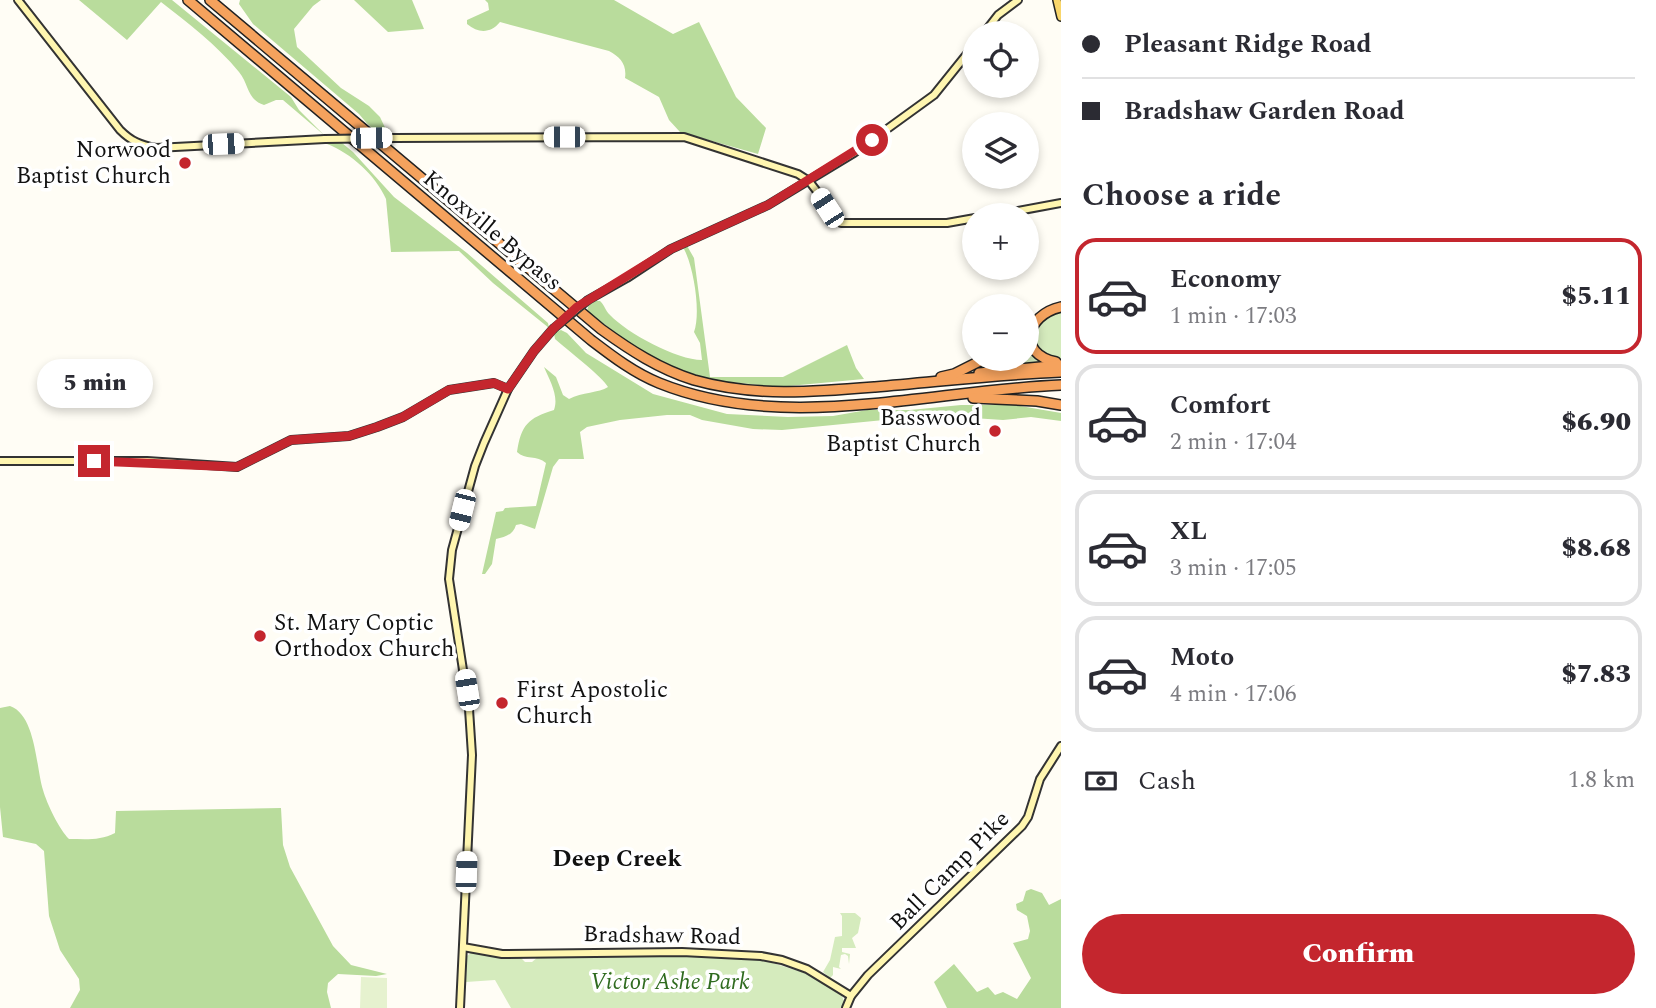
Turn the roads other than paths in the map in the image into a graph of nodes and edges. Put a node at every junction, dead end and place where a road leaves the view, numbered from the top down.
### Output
1 (18, 0) edge
2 (188, 0) edge
3 (210, 0) edge
4 (220, 0) edge
5 (1018, 0) edge
6 (1058, 0) edge
7 (1061, 17) edge
8 (993, 21) edge
9 (246, 31) junction
10 (962, 60) edge
11 (809, 181) junction
12 (1061, 203) edge
13 (1039, 207) edge
14 (962, 220) edge
15 (1061, 301) edge
16 (1061, 307) edge
17 (1039, 310) edge
18 (1061, 364) edge
19 (962, 370) edge
20 (1061, 372) edge
21 (937, 378) junction
22 (900, 385) junction
23 (1061, 385) edge
24 (508, 389) junction
25 (932, 398) junction
26 (1061, 405) edge
27 (0, 461) edge
28 (1061, 747) edge
29 (463, 947) junction
30 (851, 996) junction
31 (460, 1008) edge
32 (846, 1008) edge

1 - 11 street, bridge
2 - 25 highway, Knoxville Bypass
3 - 9 highway, Knoxville Bypass
4 - 9 highway
5 - 8 street
6 - 7 main road
9 - 22 highway, Knoxville Bypass
10 - 11 street
11 - 14 street
11 - 24 street, bridge
12 - 13 street
15 - 17 highway
16 - 18 highway
18 - 21 highway
19 - 21 highway
20 - 22 highway, Knoxville Bypass
21 - 22 highway
23 - 25 highway, Knoxville Bypass
24 - 27 street
24 - 29 street
25 - 26 highway
28 - 30 street, Ball Camp Pike
29 - 30 street, Bradshaw Road
29 - 31 street
30 - 32 street, Ball Camp Pike

